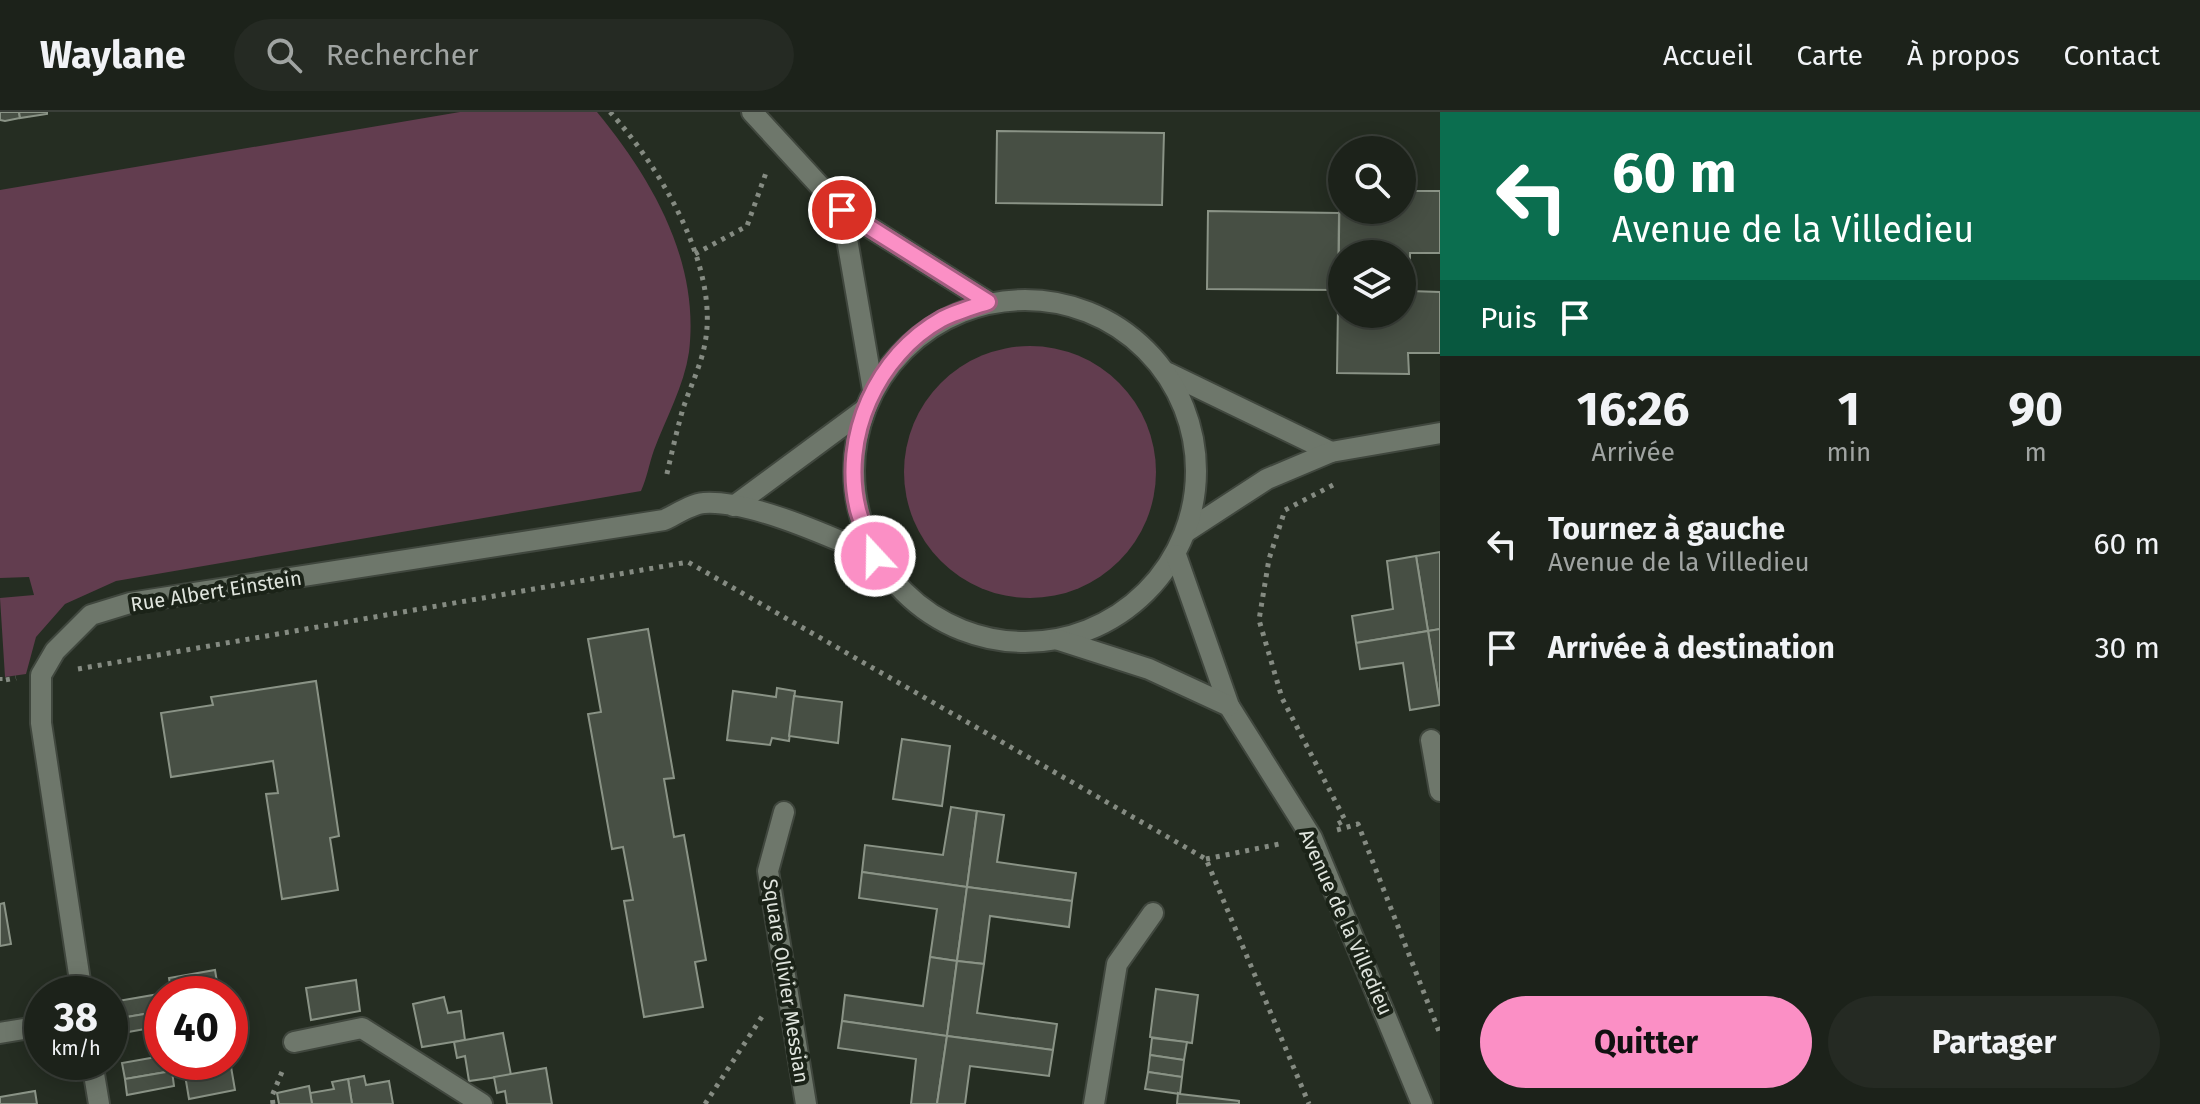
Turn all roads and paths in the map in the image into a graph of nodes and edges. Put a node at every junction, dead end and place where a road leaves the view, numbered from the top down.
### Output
1 (610, 112) edge
2 (752, 112) edge
3 (758, 157) dead end
4 (842, 210) junction
5 (695, 254) junction
6 (988, 302) junction
7 (1168, 373) junction
8 (873, 390) junction
9 (864, 410) junction
10 (1440, 433) edge
11 (1331, 452) junction
12 (666, 478) dead end
13 (1341, 481) dead end
14 (734, 506) junction
15 (1187, 531) junction
16 (1176, 555) junction
17 (875, 556) junction
18 (1059, 640) junction
19 (41, 675) junction
20 (1229, 706) junction
21 (1431, 740) dead end
22 (1440, 791) edge
23 (784, 812) dead end
24 (1312, 838) junction
25 (1206, 859) junction
26 (1153, 913) dead end
27 (79, 976) edge
28 (790, 1005) junction
29 (24, 1029) edge
30 (0, 1033) edge
31 (1440, 1034) edge
32 (294, 1042) joint
33 (95, 1080) edge
34 (99, 1104) edge
35 (273, 1104) edge
36 (482, 1104) edge
37 (705, 1104) edge
38 (806, 1104) edge
39 (1094, 1104) edge
40 (1309, 1104) edge
41 (1422, 1104) edge

1 - 5 path
2 - 4 street
3 - 5 path
4 - 6 street
4 - 8 street
5 - 12 path
6 - 7 street
6 - 8 street
7 - 11 street
7 - 15 street
8 - 9 street
9 - 14 street
9 - 17 street
10 - 11 street
11 - 15 street
13 - 24 path
14 - 17 street, Rue Albert Einstein
14 - 19 street, Rue Albert Einstein
15 - 16 street
16 - 18 street
16 - 20 street, Avenue de la Villedieu
17 - 18 street
18 - 20 street
19 - 25 path
19 - 27 street
20 - 24 street, Avenue de la Villedieu
21 - 22 street
23 - 28 street, Square Olivier Messian
24 - 25 path
24 - 31 path
24 - 41 street, Avenue de la Villedieu
25 - 40 path
26 - 39 street
28 - 37 path
28 - 38 street, Square Olivier Messian
29 - 30 street
32 - 35 path
32 - 36 street
33 - 34 street

